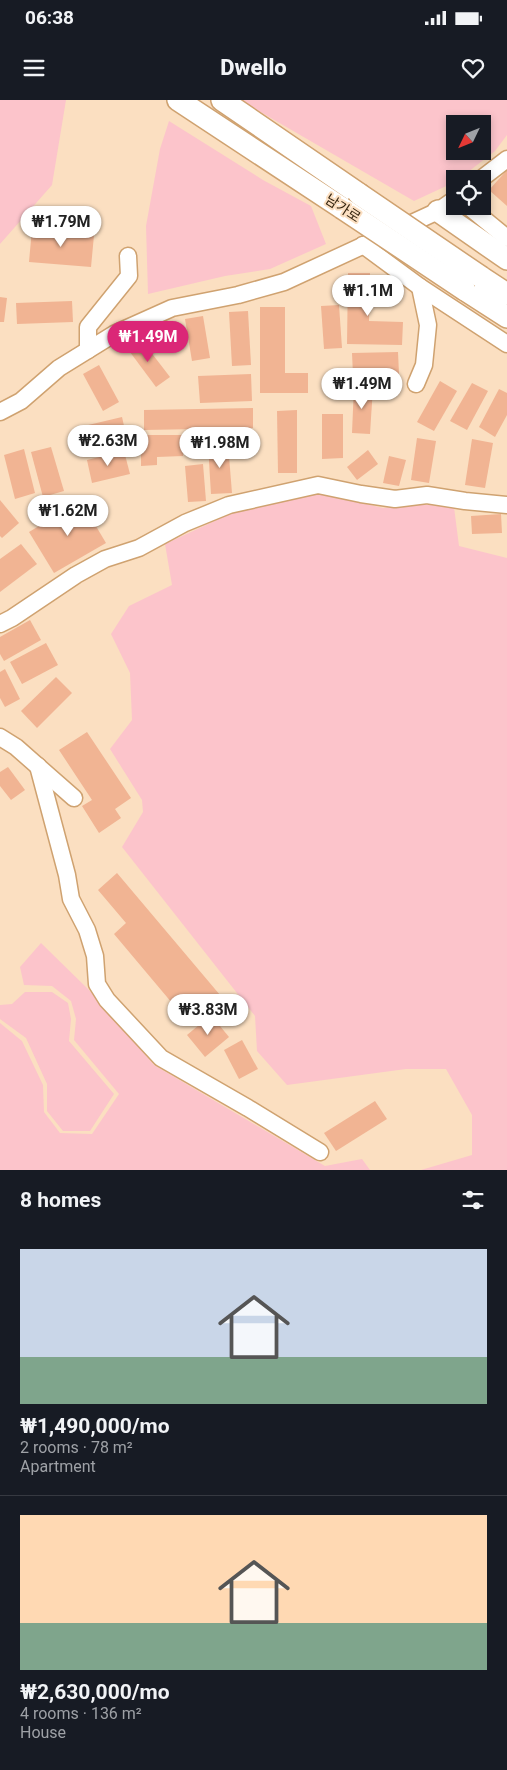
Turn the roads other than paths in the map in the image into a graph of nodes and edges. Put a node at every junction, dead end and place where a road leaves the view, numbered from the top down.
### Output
1 (178, 100) edge
2 (222, 100) edge
3 (507, 159) edge
4 (491, 171) edge
5 (446, 205) edge
6 (438, 211) junction
7 (479, 215) edge
8 (507, 238) edge
9 (363, 245) junction
10 (128, 256) dead end
11 (507, 259) edge
12 (473, 284) junction
13 (420, 287) junction
14 (507, 294) edge
15 (507, 317) edge
16 (507, 344) edge
17 (88, 350) junction
18 (416, 384) dead end
19 (0, 412) edge
20 (507, 504) edge
21 (0, 624) edge
22 (0, 737) edge
23 (38, 766) junction
24 (74, 798) dead end
25 (320, 1152) dead end

1 - 12 main road, 남가로, bridge
2 - 12 main road, 남가로, bridge
3 - 4 street
5 - 6 street
6 - 9 street
6 - 11 main road
7 - 8 street
9 - 13 street
9 - 17 street
10 - 17 street
12 - 14 main road, 남가로
12 - 15 main road, 남가로
13 - 16 street
13 - 18 street
17 - 19 street
20 - 21 street
22 - 23 street
23 - 24 street
23 - 25 street

